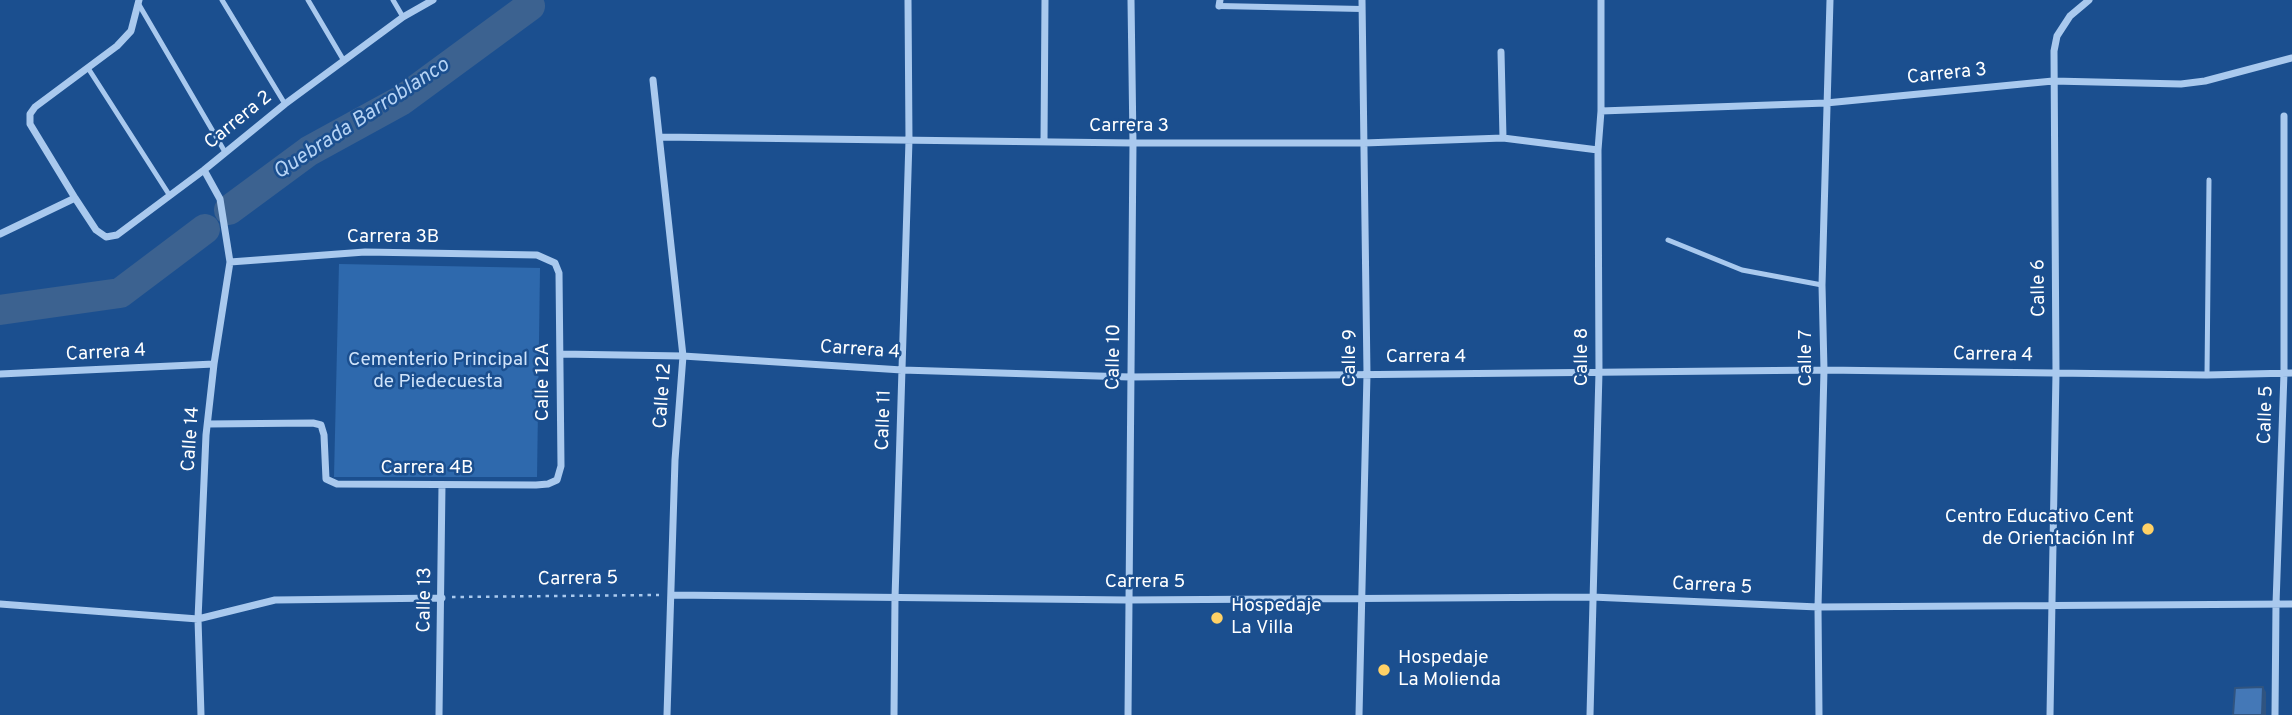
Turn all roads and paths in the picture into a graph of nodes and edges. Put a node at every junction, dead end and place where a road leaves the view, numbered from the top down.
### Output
1 (222, 0) edge
2 (309, 0) edge
3 (393, 0) edge
4 (433, 0) edge
5 (908, 0) edge
6 (1045, 0) edge
7 (1131, 0) edge
8 (1601, 0) edge
9 (1830, 0) edge
10 (2089, 0) edge
11 (138, 1) edge
12 (1219, 3) edge
13 (1362, 4) edge
14 (403, 17) junction
15 (1501, 52) dead end
16 (2292, 58) edge
17 (344, 61) junction
18 (88, 68) junction
19 (653, 80) dead end
20 (2053, 81) junction
21 (1826, 103) junction
22 (285, 104) junction
23 (1601, 111) junction
24 (2284, 116) dead end
25 (660, 137) junction
26 (1503, 138) junction
27 (909, 140) junction
28 (1044, 142) junction
29 (1133, 143) junction
30 (1364, 143) junction
31 (1598, 150) junction
32 (225, 152) junction
33 (204, 170) junction
34 (2209, 180) dead end
35 (170, 196) junction
36 (75, 198) junction
37 (0, 234) edge
38 (1668, 240) dead end
39 (230, 262) junction
40 (555, 263) joint
41 (1822, 285) junction
42 (560, 354) junction
43 (683, 356) junction
44 (214, 364) junction
45 (902, 370) junction
46 (1824, 370) junction
47 (1599, 372) junction
48 (2056, 373) junction
49 (2288, 373) edge
50 (0, 374) edge
51 (1367, 374) junction
52 (2207, 375) junction
53 (1130, 377) junction
54 (208, 424) junction
55 (442, 485) junction
56 (536, 485) joint
57 (671, 595) junction
58 (442, 597) junction
59 (1360, 597) junction
60 (1592, 597) junction
61 (895, 598) junction
62 (1127, 600) junction
63 (0, 604) edge
64 (2276, 604) junction
65 (2292, 604) edge
66 (1818, 607) junction
67 (2052, 607) junction
68 (198, 619) junction
69 (201, 715) edge
70 (439, 715) edge
71 (667, 715) edge
72 (894, 715) edge
73 (1128, 715) edge
74 (1359, 715) edge
75 (1590, 715) edge
76 (1819, 715) edge
77 (2050, 715) edge
78 (2275, 715) edge

1 - 22 lane
2 - 17 lane
3 - 14 lane
4 - 14 street, Carrera 2
5 - 27 street, Calle 11
6 - 28 street
7 - 29 street, Calle 10
8 - 23 street, Calle 8
9 - 21 street, Calle 7
10 - 20 street, Calle 6
11 - 18 street
11 - 32 lane
12 - 13 street
13 - 30 street, Calle 9
14 - 17 street, Carrera 2
15 - 26 street
16 - 20 street, Carrera 3
17 - 22 street, Carrera 2
18 - 35 lane
18 - 36 street
19 - 25 street, Calle 12
20 - 21 street, Carrera 3
20 - 48 street, Calle 6
21 - 23 street, Carrera 3
21 - 41 street, Calle 7
22 - 32 street, Carrera 2
23 - 31 street, Calle 8
24 - 49 street, Calle 5
25 - 27 street, Carrera 3
25 - 43 street, Calle 12
26 - 30 street, Carrera 3
26 - 31 street, Carrera 3
27 - 28 street, Carrera 3
27 - 45 street, Calle 11
28 - 29 street, Carrera 3
29 - 30 street, Carrera 3
29 - 53 street, Calle 10
30 - 51 street, Calle 9
31 - 47 street, Calle 8
32 - 33 street, Carrera 2
33 - 35 street, Carrera 2
33 - 39 street, Calle 14
34 - 52 lane
35 - 36 street, Carrera 2
36 - 37 street
38 - 41 lane
39 - 40 street, Carrera 3B
39 - 44 street, Calle 14
40 - 42 street, Calle 12A
41 - 46 street, Calle 7
42 - 43 street, Carrera 4
42 - 56 street, Calle 12A
43 - 45 street, Carrera 4
43 - 57 street, Calle 12
44 - 50 street, Carrera 4
44 - 54 street, Calle 14
45 - 53 street, Carrera 4
45 - 61 street, Calle 11
46 - 47 street, Carrera 4
46 - 48 street, Carrera 4
46 - 66 street, Calle 7
47 - 51 street, Carrera 4
47 - 60 street, Calle 8
48 - 52 street, Carrera 4
48 - 67 street, Calle 6
49 - 52 street, Carrera 4
49 - 64 street, Calle 5
51 - 53 street, Carrera 4
51 - 59 street, Calle 9
53 - 62 street, Calle 10
54 - 55 street, Carrera 4B
54 - 68 street, Calle 14
55 - 56 street, Carrera 4B
55 - 58 street, Calle 13
57 - 58 path, Carrera 5
57 - 61 street, Carrera 5
57 - 71 street, Calle 12
58 - 68 street
58 - 70 street, Calle 13
59 - 60 street, Carrera 5
59 - 62 street, Carrera 5
59 - 74 street, Calle 9
60 - 66 street, Carrera 5
60 - 75 street, Calle 8
61 - 62 street, Carrera 5
61 - 72 street, Calle 11
62 - 73 street, Calle 10
63 - 68 street
64 - 65 street, Carrera 5
64 - 67 street, Carrera 5
64 - 78 street, Calle 5
66 - 67 street, Carrera 5
66 - 76 street, Calle 7
67 - 77 street, Calle 6
68 - 69 street, Calle 14

